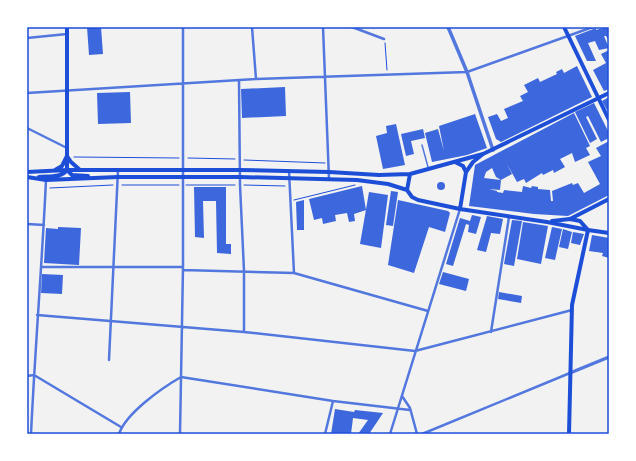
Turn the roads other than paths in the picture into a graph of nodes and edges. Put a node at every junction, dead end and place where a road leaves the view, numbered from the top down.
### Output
1 (67, 27) edge
2 (183, 27) edge
3 (252, 27) edge
4 (324, 27) edge
5 (352, 27) edge
6 (448, 27) edge
7 (564, 27) edge
8 (594, 27) edge
9 (67, 34) junction
10 (568, 37) junction
11 (27, 38) edge
12 (384, 39) road end
13 (467, 72) junction
14 (326, 78) junction
15 (256, 79) junction
16 (240, 81) junction
17 (183, 84) junction
18 (67, 90) junction
19 (27, 93) edge
20 (609, 93) edge
21 (598, 98) junction
22 (609, 120) edge
23 (27, 128) edge
24 (422, 145) dead end
25 (67, 148) junction
26 (493, 150) junction
27 (483, 154) junction
28 (67, 156) junction
29 (455, 162) junction
30 (428, 169) junction
31 (67, 170) junction
32 (81, 170) junction
33 (118, 170) junction
34 (183, 170) junction
35 (240, 170) junction
36 (53, 171) junction
37 (289, 171) junction
38 (27, 172) edge
39 (329, 172) junction
40 (466, 172) junction
41 (410, 174) junction
42 (29, 177) edge
43 (116, 177) junction
44 (240, 177) junction
45 (182, 178) junction
46 (289, 179) junction
47 (329, 179) junction
48 (46, 180) junction
49 (407, 190) junction
50 (609, 198) edge
51 (460, 209) junction
52 (509, 216) junction
53 (570, 219) junction
54 (547, 222) junction
55 (27, 224) edge
56 (44, 226) junction
57 (588, 230) junction
58 (609, 233) edge
59 (41, 267) junction
60 (114, 268) junction
61 (183, 269) junction
62 (244, 271) junction
63 (294, 273) junction
64 (572, 310) junction
65 (428, 311) junction
66 (38, 315) junction
67 (111, 322) junction
68 (182, 326) junction
69 (244, 332) junction
70 (490, 332) junction
71 (415, 351) junction
72 (609, 356) edge
73 (110, 360) dead end
74 (570, 373) junction
75 (34, 375) junction
76 (27, 376) edge
77 (181, 377) junction
78 (402, 396) junction
79 (333, 401) junction
80 (33, 406) junction
81 (27, 407) edge
82 (397, 410) junction
83 (410, 410) junction
84 (121, 427) junction
85 (31, 434) edge
86 (118, 434) edge
87 (180, 434) edge
88 (325, 434) edge
89 (390, 434) edge
90 (417, 434) edge
91 (422, 434) edge
92 (569, 434) edge

1 - 9 main road
2 - 17 street
3 - 15 street
4 - 14 street
5 - 12 street
6 - 13 street
7 - 10 main road
8 - 10 street
9 - 11 street
9 - 18 main road
10 - 13 street
10 - 21 main road
13 - 14 street
13 - 26 street
14 - 15 street
14 - 39 street
15 - 16 street
16 - 17 street
16 - 35 street
17 - 18 street
17 - 34 street
18 - 19 street
18 - 25 main road
20 - 21 main road
21 - 22 main road
21 - 26 main road
23 - 25 street
24 - 30 lane
25 - 28 main road
26 - 27 main road
27 - 29 main road
27 - 40 main road
28 - 31 main road
28 - 32 main road
28 - 36 main road
29 - 30 main road
29 - 40 main road
30 - 41 main road
31 - 32 main road
31 - 36 main road
31 - 42 main road
31 - 43 main road
32 - 33 main road
33 - 34 main road
33 - 43 street
34 - 35 main road
34 - 45 street
35 - 37 main road
35 - 44 street
36 - 38 main road
37 - 39 main road
37 - 46 street
39 - 41 main road
39 - 47 street
40 - 51 main road
41 - 49 main road
42 - 48 main road
43 - 45 main road
43 - 48 main road
43 - 60 street
44 - 45 main road
44 - 46 main road
44 - 62 street
45 - 61 street
46 - 47 main road
46 - 63 street
47 - 49 main road
48 - 56 street
49 - 51 main road
50 - 53 main road
51 - 52 main road
51 - 65 street
52 - 54 main road
52 - 70 street
53 - 54 main road
53 - 57 main road
54 - 57 main road
55 - 56 street
56 - 59 street
57 - 58 main road
57 - 64 main road
59 - 60 street
59 - 66 street
60 - 61 street
60 - 67 street
61 - 62 street
61 - 68 street
62 - 63 street
62 - 69 street
63 - 65 street
64 - 70 street
64 - 74 main road
65 - 71 street
66 - 67 street
66 - 75 street
67 - 68 street
67 - 73 street
68 - 69 street
68 - 77 street
69 - 71 street
70 - 71 street
71 - 78 street
72 - 74 street
74 - 91 street
74 - 92 main road
75 - 76 street
75 - 80 street
75 - 84 street
77 - 79 street
77 - 84 street
77 - 87 street
78 - 82 street
78 - 83 street
79 - 82 street
79 - 88 street
80 - 81 street
80 - 85 street
82 - 83 street
82 - 89 street
83 - 90 street
84 - 86 street

